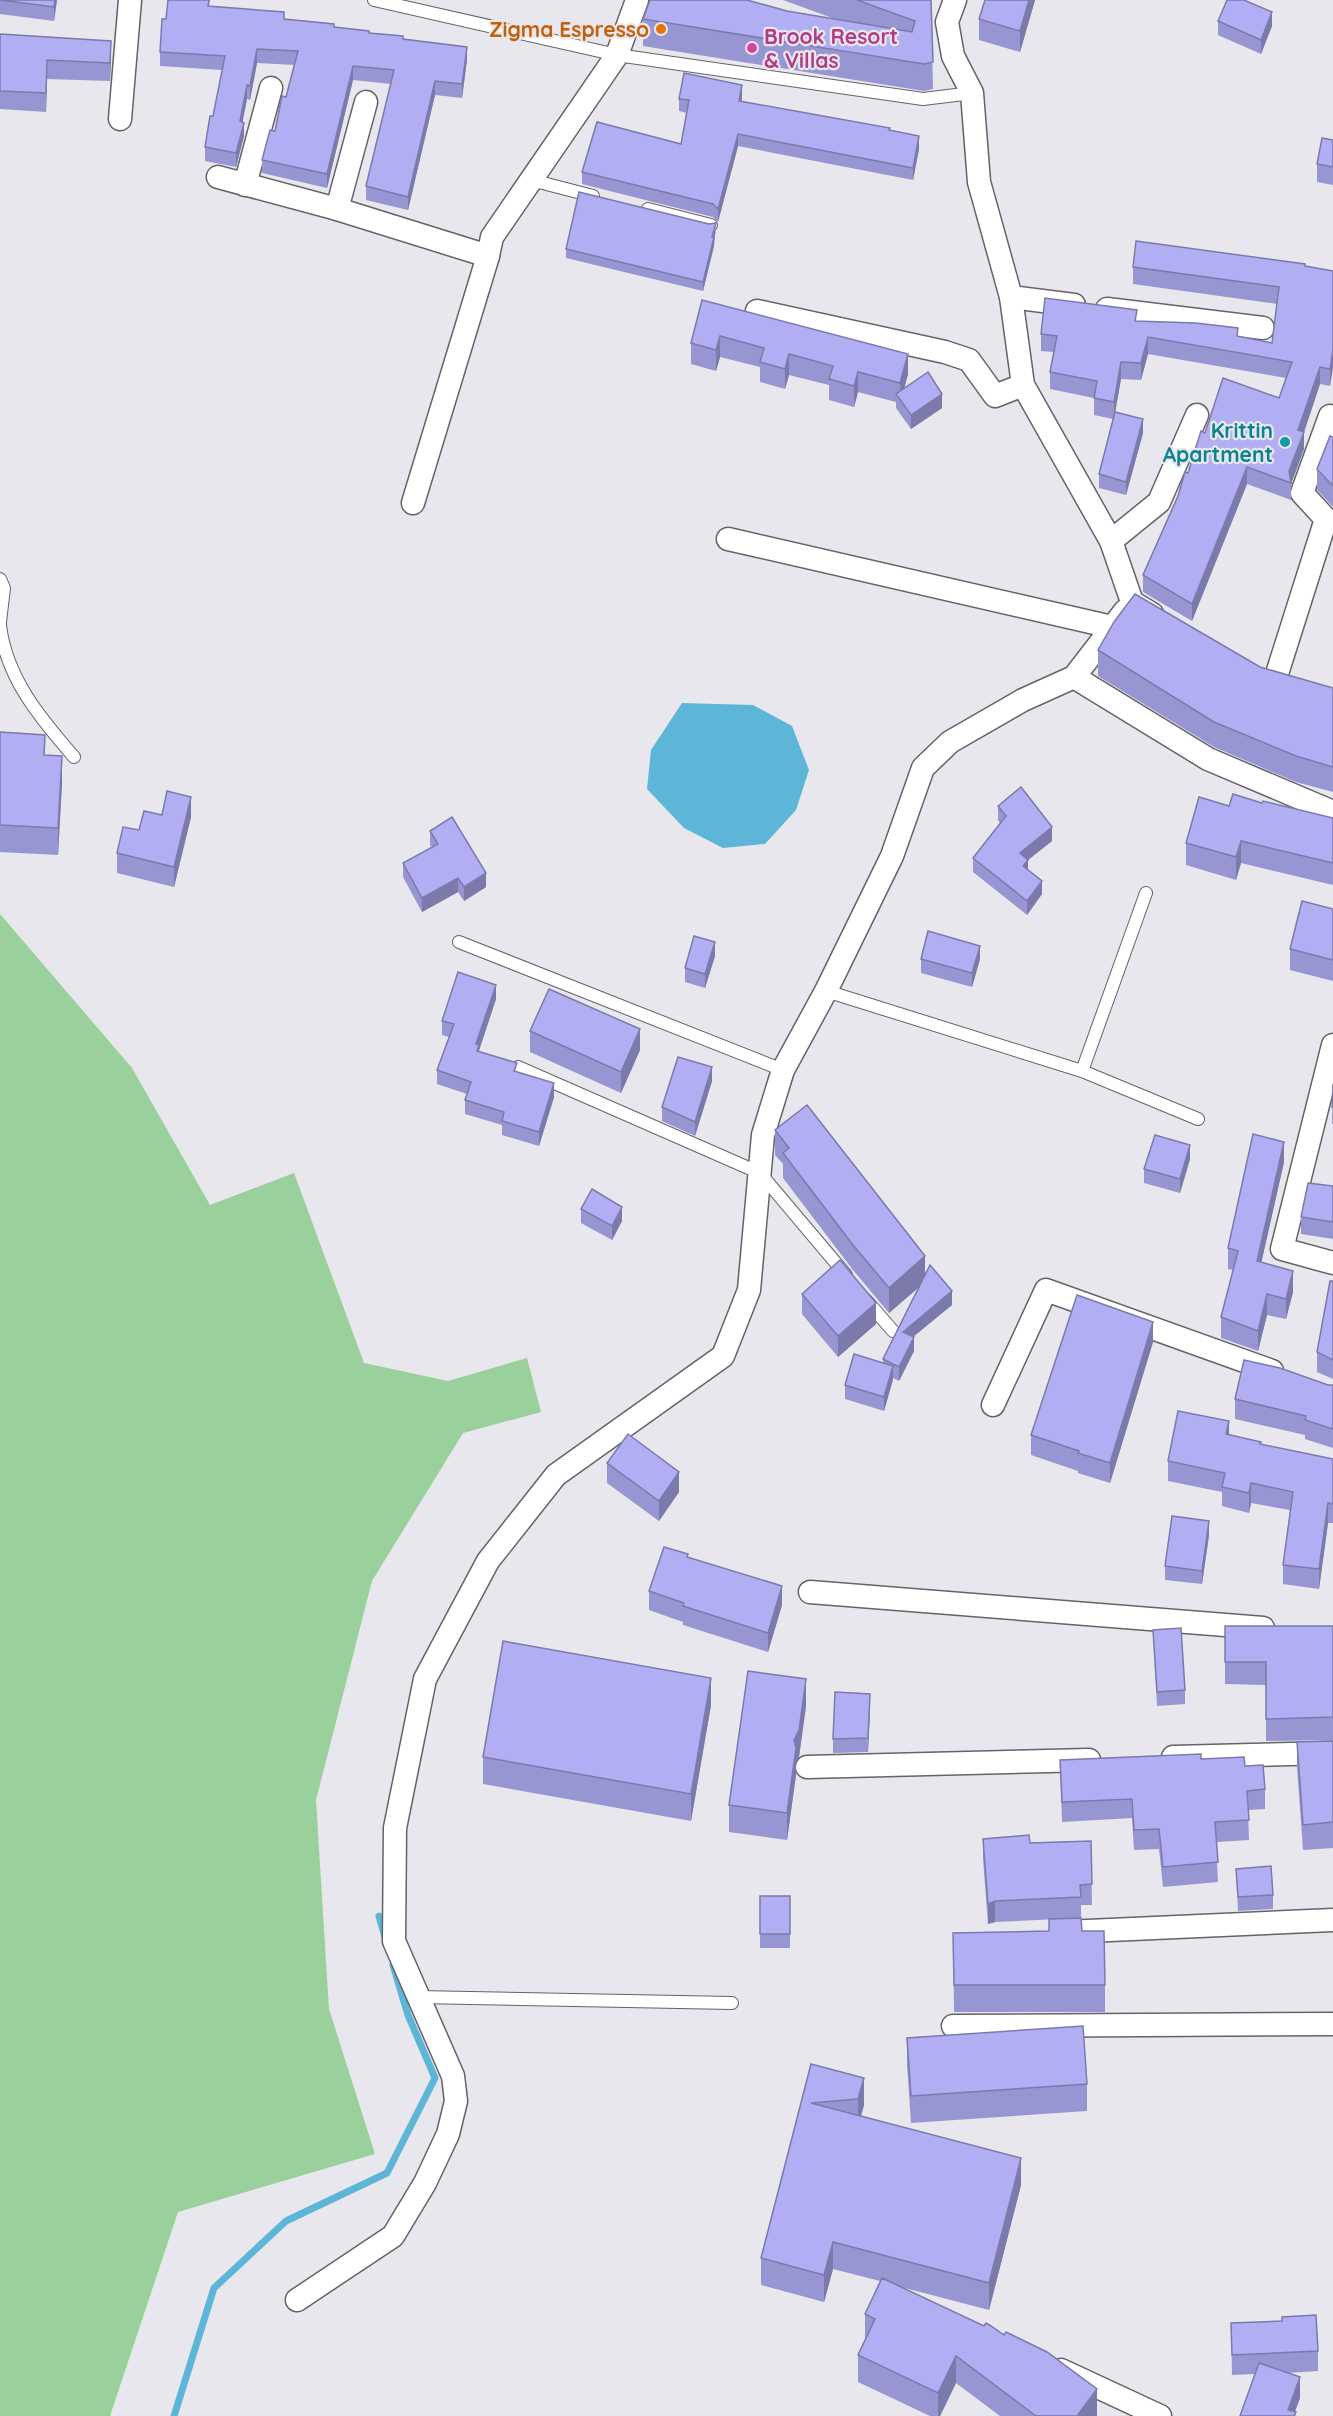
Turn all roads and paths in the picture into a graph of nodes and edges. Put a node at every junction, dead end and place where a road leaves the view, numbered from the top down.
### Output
1 (130, 0) edge
2 (374, 0) edge
3 (637, 0) edge
4 (955, 0) edge
5 (617, 55) junction
6 (271, 88) dead end
7 (972, 93) junction
8 (366, 102) dead end
9 (120, 119) dead end
10 (218, 177) dead end
11 (531, 180) junction
12 (246, 185) junction
13 (610, 200) edge
14 (632, 205) edge
15 (337, 210) junction
16 (711, 225) edge
17 (488, 256) junction
18 (1011, 297) junction
19 (757, 311) dead end
20 (1263, 328) dead end
21 (1023, 385) junction
22 (1197, 415) dead end
23 (1330, 416) dead end
24 (413, 503) dead end
25 (728, 539) dead end
26 (1111, 541) junction
27 (0, 579) edge
28 (1132, 602) junction
29 (0, 624) edge
30 (1173, 626) edge
31 (1112, 627) junction
32 (1074, 677) junction
33 (1275, 681) edge
34 (74, 757) dead end
35 (1333, 812) edge
36 (1146, 893) dead end
37 (459, 942) dead end
38 (826, 991) junction
39 (1333, 1045) edge
40 (518, 1067) edge
41 (783, 1070) junction
42 (1082, 1071) junction
43 (1198, 1119) dead end
44 (760, 1173) junction
45 (1333, 1263) edge
46 (893, 1331) dead end
47 (1289, 1377) edge
48 (993, 1405) dead end
49 (810, 1592) dead end
50 (1286, 1630) edge
51 (1333, 1753) edge
52 (1154, 1758) edge
53 (1106, 1759) edge
54 (807, 1767) dead end
55 (1333, 1920) edge
56 (1043, 1933) edge
57 (418, 1996) junction
58 (732, 2002) dead end
59 (1333, 2024) edge
60 (953, 2026) dead end
61 (297, 2300) dead end
62 (1044, 2363) edge
63 (1160, 2416) edge

1 - 9 street
2 - 5 lane
3 - 5 street
4 - 7 street
5 - 7 lane
5 - 11 street
6 - 12 street
7 - 18 street
8 - 15 street
10 - 12 street
11 - 13 lane
11 - 17 street
12 - 15 street
14 - 16 lane
15 - 17 street
17 - 24 street
18 - 20 street
18 - 21 street
19 - 21 street
21 - 26 street
22 - 26 street
23 - 33 street
25 - 31 street
26 - 28 street
27 - 29 lane
28 - 30 street
28 - 31 street
29 - 34 lane
31 - 32 street
32 - 35 street
32 - 38 street
36 - 42 lane
37 - 41 lane
38 - 41 street
38 - 42 lane
39 - 45 street
40 - 44 lane
41 - 44 street
42 - 43 lane
44 - 46 lane
44 - 57 street
47 - 48 street
49 - 50 street
51 - 52 street
53 - 54 street
55 - 56 street
57 - 58 lane
57 - 61 street
59 - 60 street
62 - 63 street

